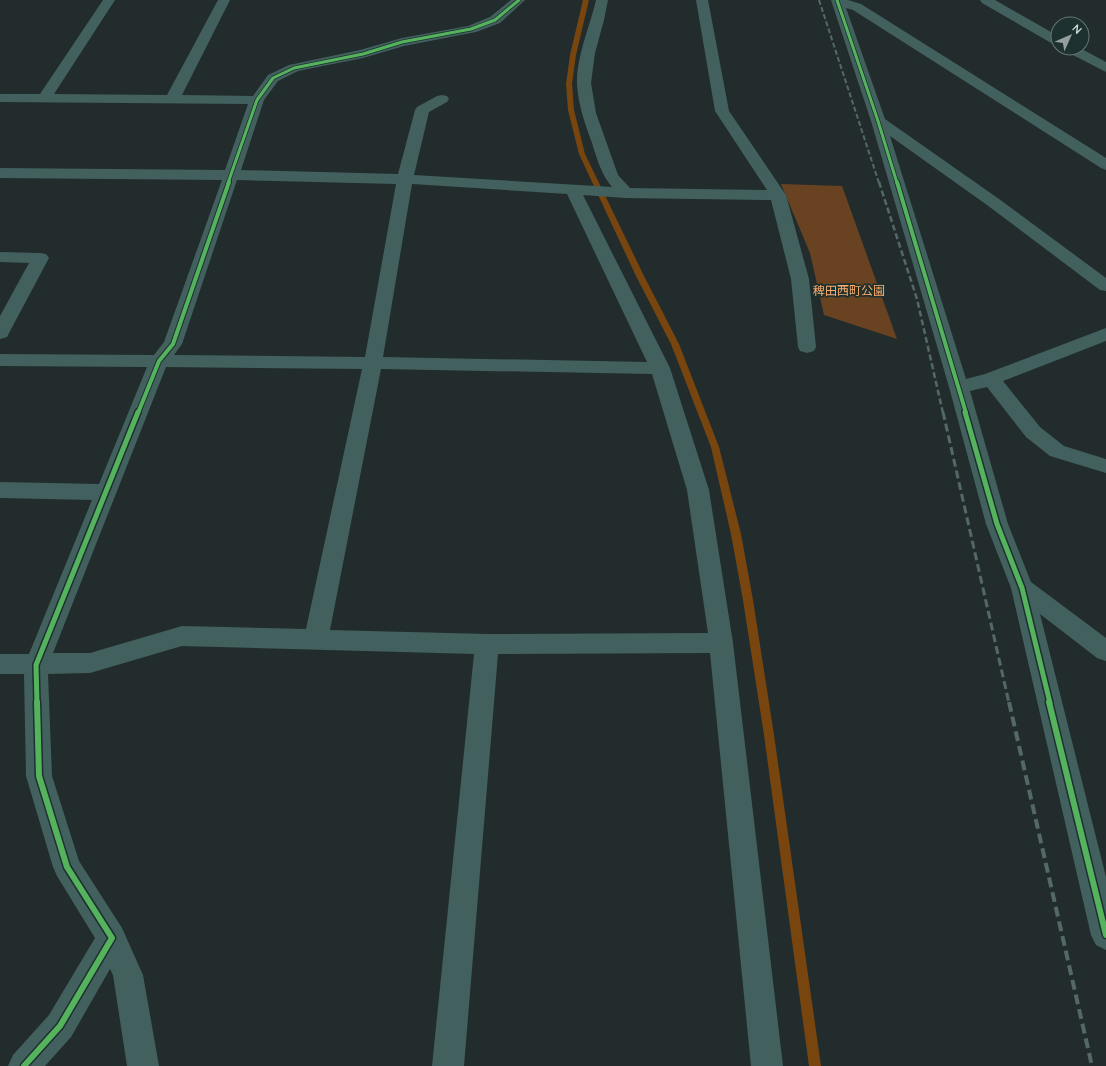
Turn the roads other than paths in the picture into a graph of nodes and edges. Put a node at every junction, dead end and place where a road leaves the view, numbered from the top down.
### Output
1 (109, 0) edge
2 (224, 0) edge
3 (519, 0) edge
4 (602, 0) edge
5 (702, 0) edge
6 (838, 0) edge
7 (986, 0) edge
8 (1050, 36) edge
9 (1084, 56) edge
10 (1106, 68) edge
11 (0, 98) edge
12 (44, 99) junction
13 (442, 99) dead end
14 (172, 100) junction
15 (257, 100) junction
16 (878, 121) junction
17 (1106, 165) edge
18 (0, 173) edge
19 (233, 175) junction
20 (405, 179) junction
21 (578, 191) junction
22 (620, 193) junction
23 (778, 195) junction
24 (0, 257) edge
25 (1106, 286) edge
26 (0, 333) edge
27 (1106, 334) edge
28 (807, 347) dead end
29 (0, 360) edge
30 (159, 361) junction
31 (373, 363) junction
32 (660, 368) junction
33 (991, 379) junction
34 (959, 387) junction
35 (1106, 466) edge
36 (0, 490) edge
37 (106, 492) junction
38 (1022, 588) junction
39 (316, 640) junction
40 (721, 643) junction
41 (488, 644) junction
42 (1106, 651) edge
43 (0, 664) edge
44 (36, 665) junction
45 (1106, 935) edge
46 (112, 938) junction
47 (24, 1066) edge
48 (143, 1066) edge
49 (448, 1066) edge
50 (767, 1066) edge

1 - 12 street
2 - 14 street
3 - 15 street
4 - 22 street
5 - 23 street
6 - 16 street
6 - 17 street
7 - 8 street
9 - 10 street
11 - 12 street
12 - 14 street
13 - 20 street
14 - 15 street
15 - 19 street
16 - 25 street
16 - 34 street
18 - 19 street
19 - 20 street
19 - 30 street
20 - 21 street
20 - 31 street
21 - 22 street
21 - 32 street
22 - 23 street
23 - 28 street
24 - 26 street
27 - 33 street
29 - 30 street
30 - 31 street
30 - 37 street
31 - 32 street
31 - 39 street
32 - 40 street
33 - 34 street
33 - 35 street
34 - 38 street
36 - 37 street
37 - 44 street
38 - 42 street
38 - 45 street
39 - 41 street
39 - 44 street
40 - 41 street
40 - 50 street
41 - 49 street
43 - 44 street
44 - 46 street
46 - 47 street
46 - 48 street

